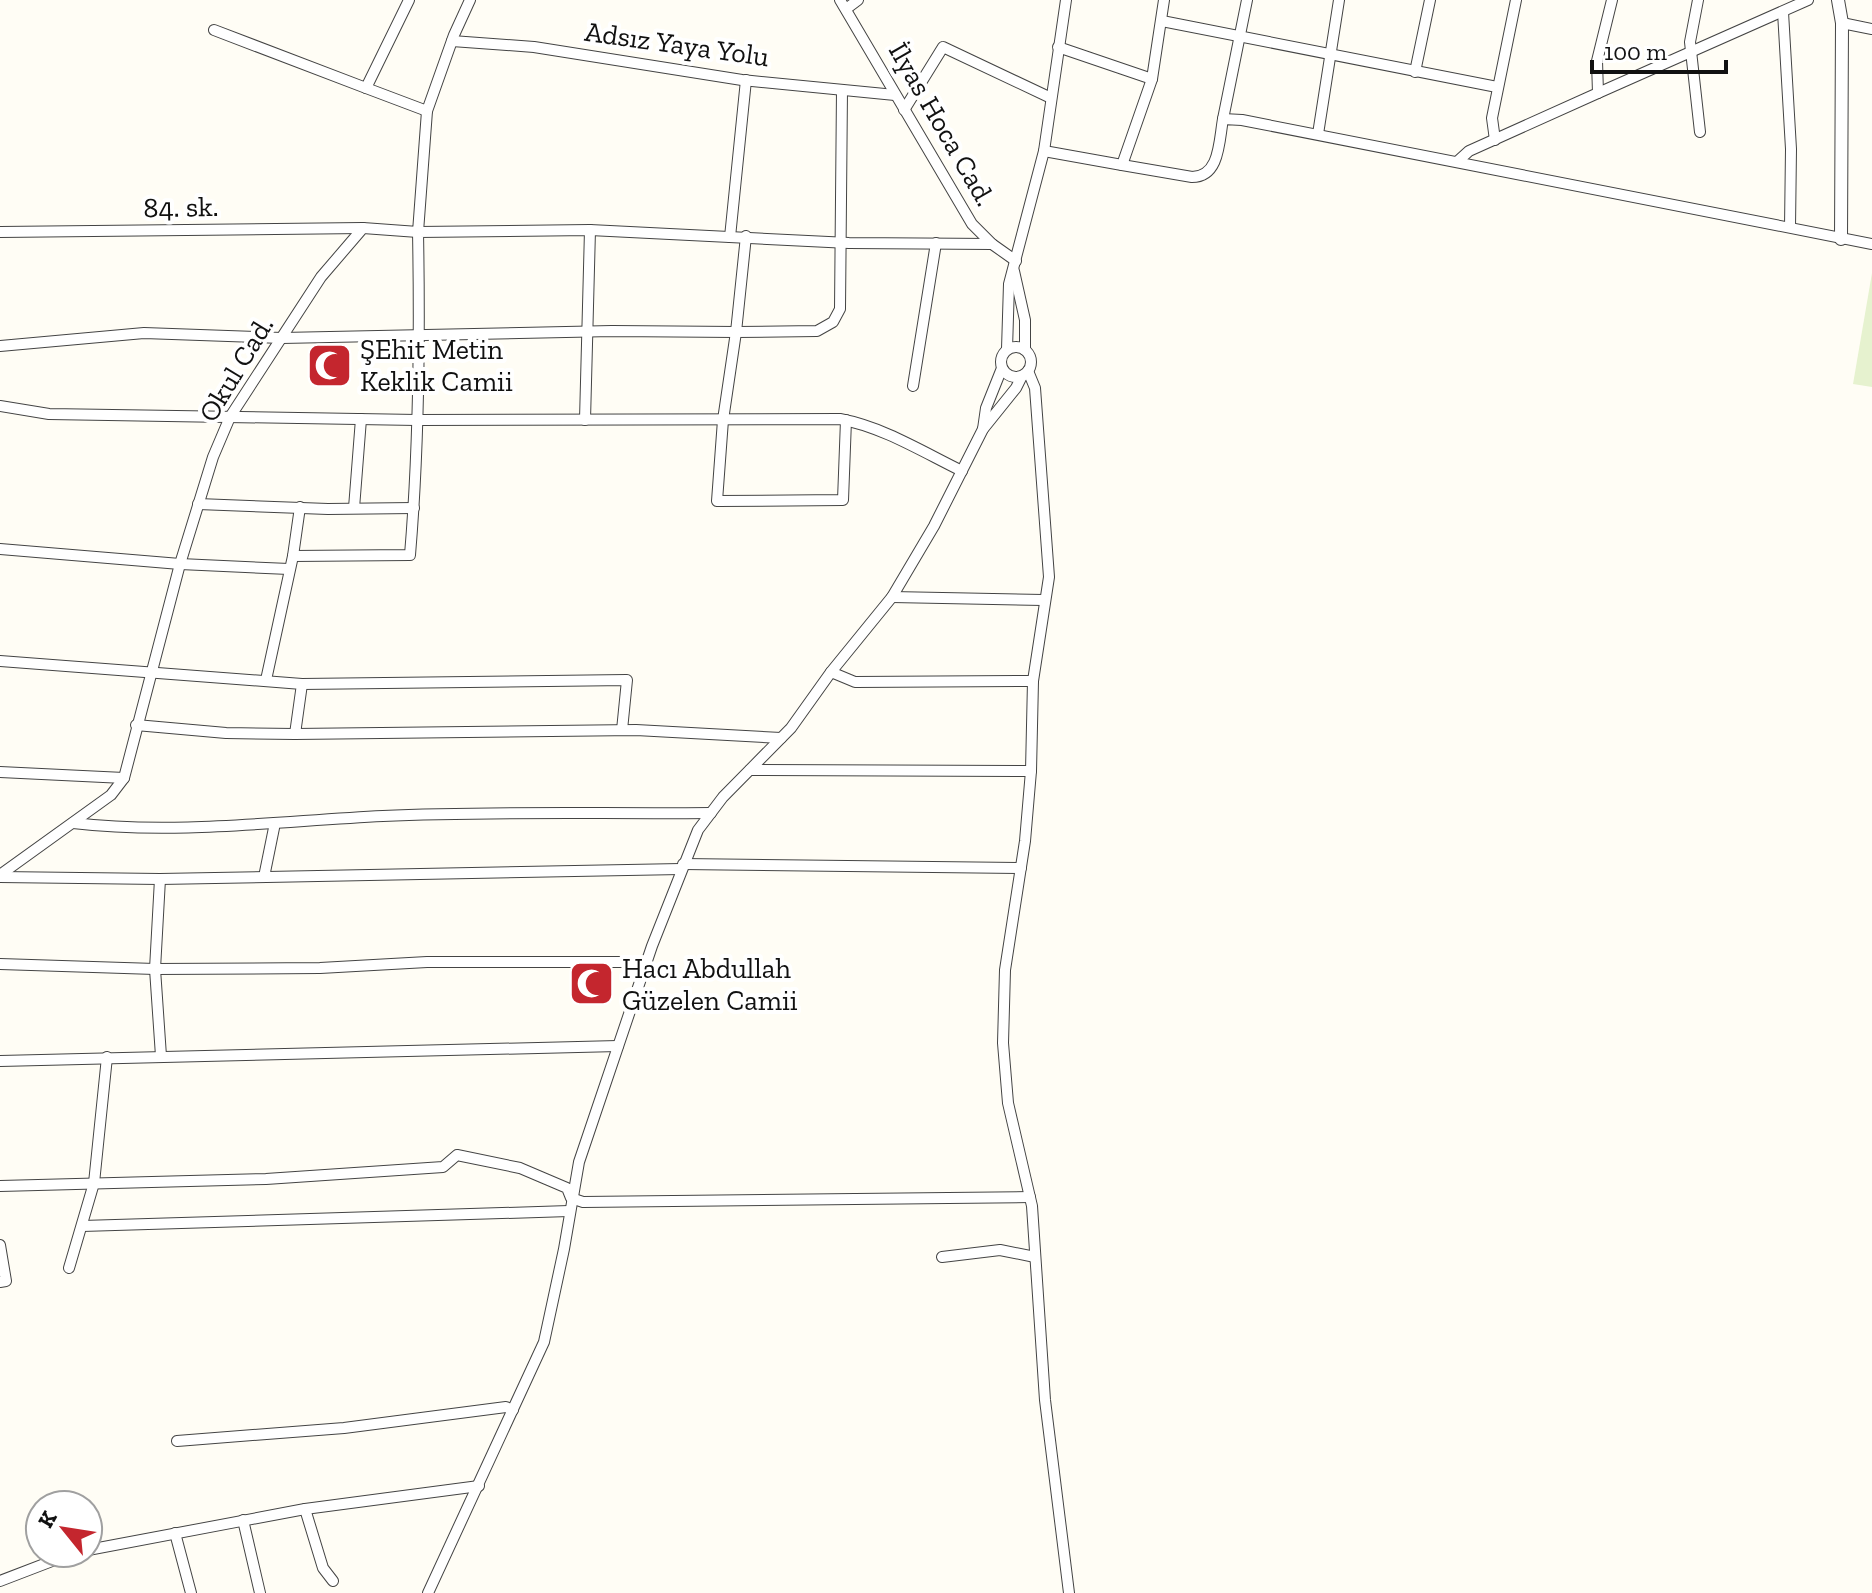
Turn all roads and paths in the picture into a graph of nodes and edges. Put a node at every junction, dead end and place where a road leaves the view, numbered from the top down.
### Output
1 (409, 0) edge
2 (470, 0) edge
3 (858, 0) edge
4 (1066, 0) edge
5 (1164, 0) edge
6 (1247, 0) edge
7 (1339, 0) edge
8 (1430, 0) edge
9 (1516, 0) edge
10 (1612, 0) edge
11 (1698, 0) edge
12 (1808, 0) edge
13 (1838, 0) edge
14 (843, 5) edge
15 (1783, 12) junction
16 (1162, 21) junction
17 (1842, 23) junction
18 (1872, 29) edge
19 (214, 30) dead end
20 (1239, 37) junction
21 (452, 41) junction
22 (1058, 47) junction
23 (1691, 52) junction
24 (1331, 56) junction
25 (1415, 72) junction
26 (1152, 79) junction
27 (746, 80) junction
28 (1497, 87) junction
29 (366, 88) junction
30 (842, 90) junction
31 (1598, 93) junction
32 (895, 95) junction
33 (1051, 98) junction
34 (904, 110) junction
35 (427, 111) junction
36 (1223, 119) junction
37 (1700, 132) dead end
38 (1318, 134) junction
39 (1495, 140) junction
40 (1044, 151) junction
41 (1458, 161) junction
42 (1122, 165) junction
43 (1790, 227) junction
44 (363, 228) junction
45 (590, 230) junction
46 (0, 232) edge
47 (418, 232) junction
48 (746, 236) junction
49 (730, 237) junction
50 (1841, 239) junction
51 (842, 243) junction
52 (936, 243) junction
53 (992, 244) junction
54 (1872, 244) edge
55 (1015, 266) junction
56 (588, 332) junction
57 (736, 332) junction
58 (420, 336) junction
59 (282, 338) junction
60 (0, 346) edge
61 (1007, 349) junction
62 (1025, 350) junction
63 (1002, 368) junction
64 (1025, 374) junction
65 (913, 386) dead end
66 (0, 406) edge
67 (230, 417) junction
68 (361, 419) junction
69 (417, 420) junction
70 (585, 420) junction
71 (723, 420) junction
72 (846, 420) junction
73 (983, 429) junction
74 (962, 471) junction
75 (198, 504) junction
76 (300, 507) junction
77 (354, 508) junction
78 (414, 508) junction
79 (0, 549) edge
80 (293, 556) junction
81 (180, 564) junction
82 (289, 569) junction
83 (892, 597) junction
84 (1043, 600) junction
85 (0, 661) edge
86 (831, 672) junction
87 (151, 673) junction
88 (266, 680) junction
89 (1033, 681) junction
90 (302, 684) junction
91 (136, 725) junction
92 (622, 730) junction
93 (295, 734) junction
94 (781, 738) junction
95 (750, 770) junction
96 (1031, 771) junction
97 (0, 772) edge
98 (124, 778) junction
99 (711, 813) junction
100 (73, 823) junction
101 (275, 823) junction
102 (682, 866) junction
103 (1021, 868) junction
104 (0, 876) edge
105 (264, 877) junction
106 (160, 879) junction
107 (646, 962) junction
108 (0, 964) edge
109 (155, 969) junction
110 (618, 1046) junction
111 (161, 1056) junction
112 (107, 1057) junction
113 (0, 1061) edge
114 (94, 1183) junction
115 (0, 1186) edge
116 (1030, 1197) junction
117 (571, 1198) junction
118 (569, 1211) junction
119 (82, 1226) junction
120 (0, 1245) edge
121 (942, 1257) dead end
122 (1035, 1257) junction
123 (69, 1268) dead end
124 (0, 1282) edge
125 (513, 1410) junction
126 (177, 1441) dead end
127 (479, 1486) junction
128 (305, 1509) junction
129 (243, 1520) junction
130 (175, 1533) junction
131 (104, 1547) edge
132 (31, 1569) edge
133 (0, 1581) edge
134 (333, 1581) dead end
135 (191, 1593) edge
136 (260, 1593) edge
137 (428, 1593) edge
138 (1069, 1593) edge

1 - 29 street
2 - 21 street
3 - 14 street
4 - 22 street
5 - 16 street
6 - 20 street
7 - 24 street
8 - 25 street
9 - 28 street
10 - 31 street
11 - 23 street
12 - 15 street
13 - 17 street
14 - 32 street, İlyas Hoca Cad.
15 - 23 street
15 - 43 street
16 - 20 street
16 - 26 street
17 - 18 street
17 - 50 street
19 - 29 street
20 - 24 street
20 - 36 street
21 - 27 street, Adsız Yaya Yolu
21 - 35 street
22 - 26 street
22 - 33 street
23 - 31 street
23 - 37 street
24 - 25 street
24 - 38 street
25 - 28 street
26 - 42 street
27 - 30 street, Adsız Yaya Yolu
27 - 49 street
28 - 39 street
29 - 35 street
30 - 32 street, Adsız Yaya Yolu
30 - 51 street
31 - 39 street
32 - 34 street, İlyas Hoca Cad.
33 - 34 street
33 - 40 street
34 - 53 street, İlyas Hoca Cad.
35 - 47 street
36 - 38 street
36 - 42 street
38 - 41 street
39 - 41 street
40 - 42 street
40 - 55 street
41 - 43 street
43 - 50 street
44 - 46 street, 84. sk.
44 - 47 street
44 - 59 street, Okul Cad.
45 - 47 street
45 - 49 street
45 - 56 street
47 - 58 street
48 - 49 street
48 - 51 street
48 - 57 street
50 - 54 street
51 - 52 street
51 - 57 street
52 - 53 street
52 - 65 street
53 - 55 street, İlyas Hoca Cad.
55 - 61 street
55 - 62 street
56 - 57 street
56 - 58 street
56 - 70 street
57 - 71 street
58 - 59 street
58 - 69 street
59 - 60 street
59 - 67 street, Okul Cad.
61 - 62 street
61 - 63 street
62 - 64 street
63 - 64 street
63 - 73 street
64 - 73 street
64 - 84 street
66 - 67 street
67 - 68 street
67 - 75 street, Okul Cad.
68 - 69 street
68 - 77 street
69 - 70 street
69 - 78 street
70 - 71 street
71 - 72 street
71 - 72 street
72 - 74 street
73 - 74 street
74 - 83 street
75 - 76 street
75 - 81 street, Okul Cad.
76 - 77 street
76 - 80 street
77 - 78 street
78 - 80 street
79 - 81 street
80 - 82 street
81 - 82 street
81 - 87 street, Okul Cad.
82 - 88 street
83 - 84 street
83 - 86 street
84 - 89 street
85 - 87 street
86 - 89 street
86 - 94 street
87 - 88 street
87 - 91 street, Okul Cad.
88 - 90 street
89 - 96 street
90 - 92 street
90 - 93 street
91 - 93 street
91 - 98 street, Okul Cad.
92 - 93 street
92 - 94 street
94 - 95 street
95 - 96 street
95 - 99 street
96 - 103 street
97 - 98 street
98 - 100 street
99 - 101 street
99 - 102 street
100 - 101 street
100 - 104 street
101 - 105 street
102 - 103 street
102 - 105 street
102 - 107 street
103 - 116 street
104 - 106 street
105 - 106 street
106 - 109 street
107 - 109 street
107 - 110 street
108 - 109 street
109 - 111 street
110 - 111 street
110 - 117 street
111 - 112 street
112 - 113 street
112 - 114 street
114 - 115 street
114 - 117 street
114 - 119 street
116 - 117 street
116 - 122 street
117 - 118 street
118 - 119 street
118 - 125 street
119 - 123 street
120 - 124 street
121 - 122 street
122 - 138 street
125 - 126 street
125 - 127 street
127 - 128 street
127 - 137 street
128 - 129 street
128 - 134 street
129 - 130 street
129 - 136 street
130 - 131 street
130 - 135 street
132 - 133 street

